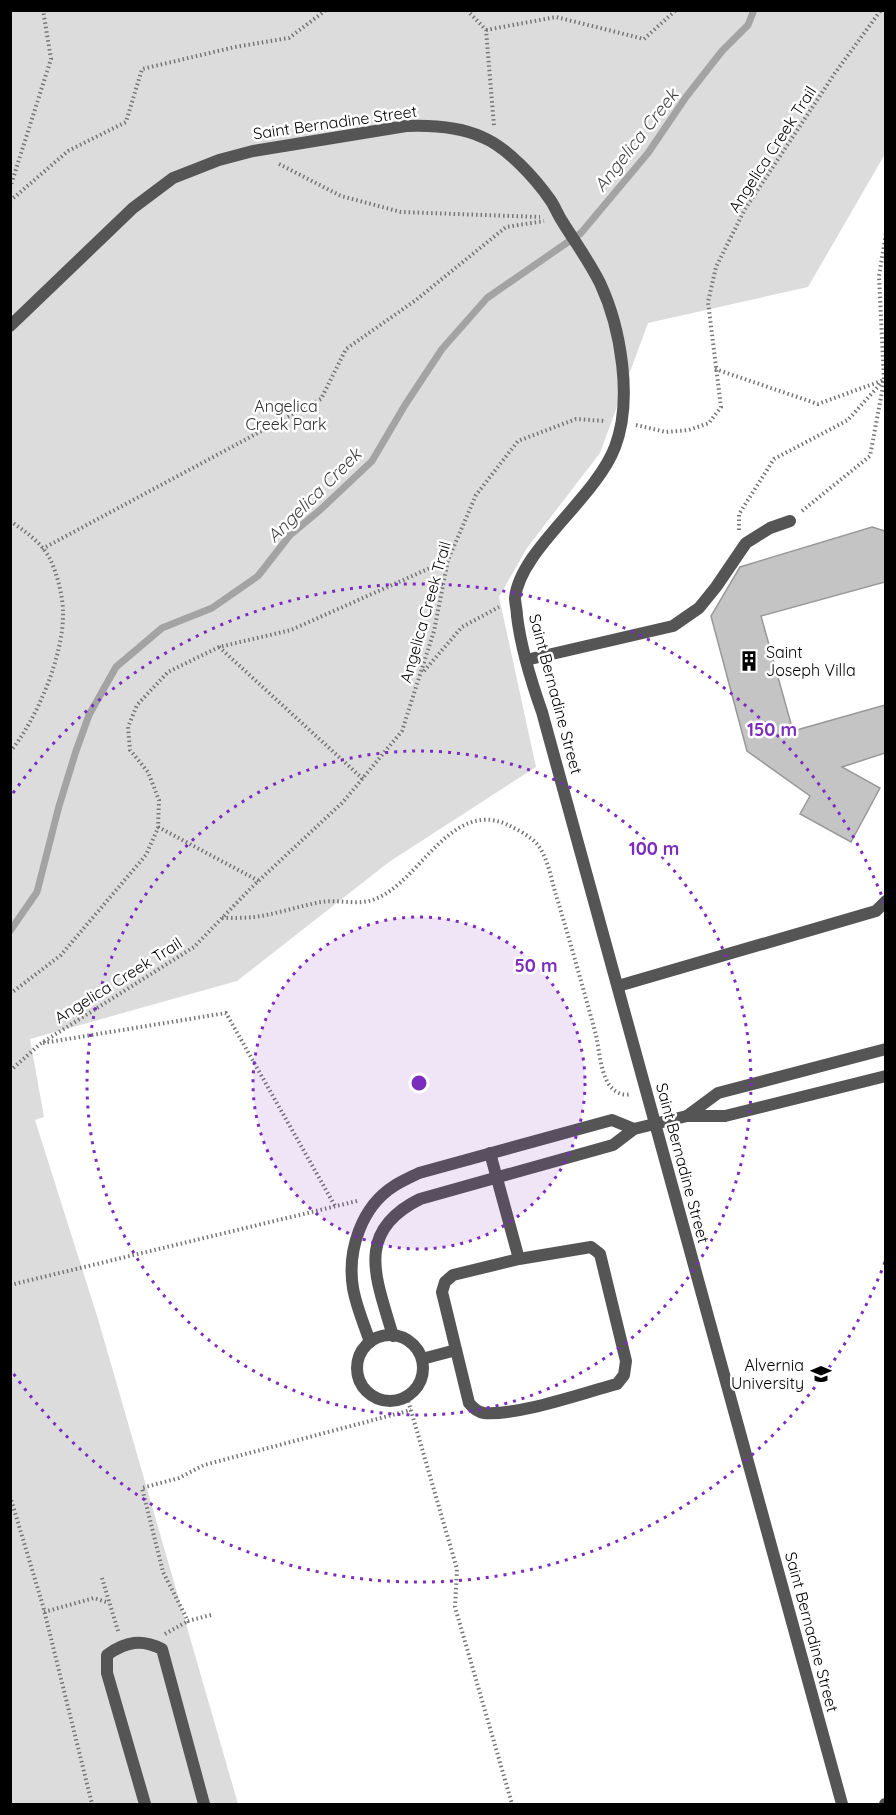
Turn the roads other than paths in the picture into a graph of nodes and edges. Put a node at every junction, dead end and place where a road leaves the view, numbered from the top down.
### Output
1 (10, 326) edge
2 (790, 521) road end
3 (526, 660) junction
4 (885, 901) edge
5 (618, 986) junction
6 (885, 1049) edge
7 (885, 1076) edge
8 (687, 1116) junction
9 (656, 1124) junction
10 (634, 1129) junction
11 (490, 1153) junction
12 (496, 1178) junction
13 (371, 1210) junction
14 (387, 1224) junction
15 (519, 1258) junction
16 (393, 1336) junction
17 (370, 1342) junction
18 (456, 1350) junction
19 (422, 1359) junction
20 (145, 1804) edge
21 (204, 1804) edge
22 (842, 1804) edge

1 - 3 street, Saint Bernadine Street
2 - 3 street
3 - 5 street, Saint Bernadine Street
4 - 5 street
5 - 9 street, Saint Bernadine Street
6 - 8 street
7 - 8 street
8 - 9 street
9 - 10 street
9 - 22 street, Saint Bernadine Street
10 - 11 street
10 - 12 street
11 - 12 street
11 - 13 street
12 - 14 street
12 - 15 street
13 - 14 street
13 - 17 street
14 - 16 street
15 - 18 street
15 - 18 street
16 - 17 street
16 - 19 street
17 - 19 street
18 - 19 street
20 - 21 street

